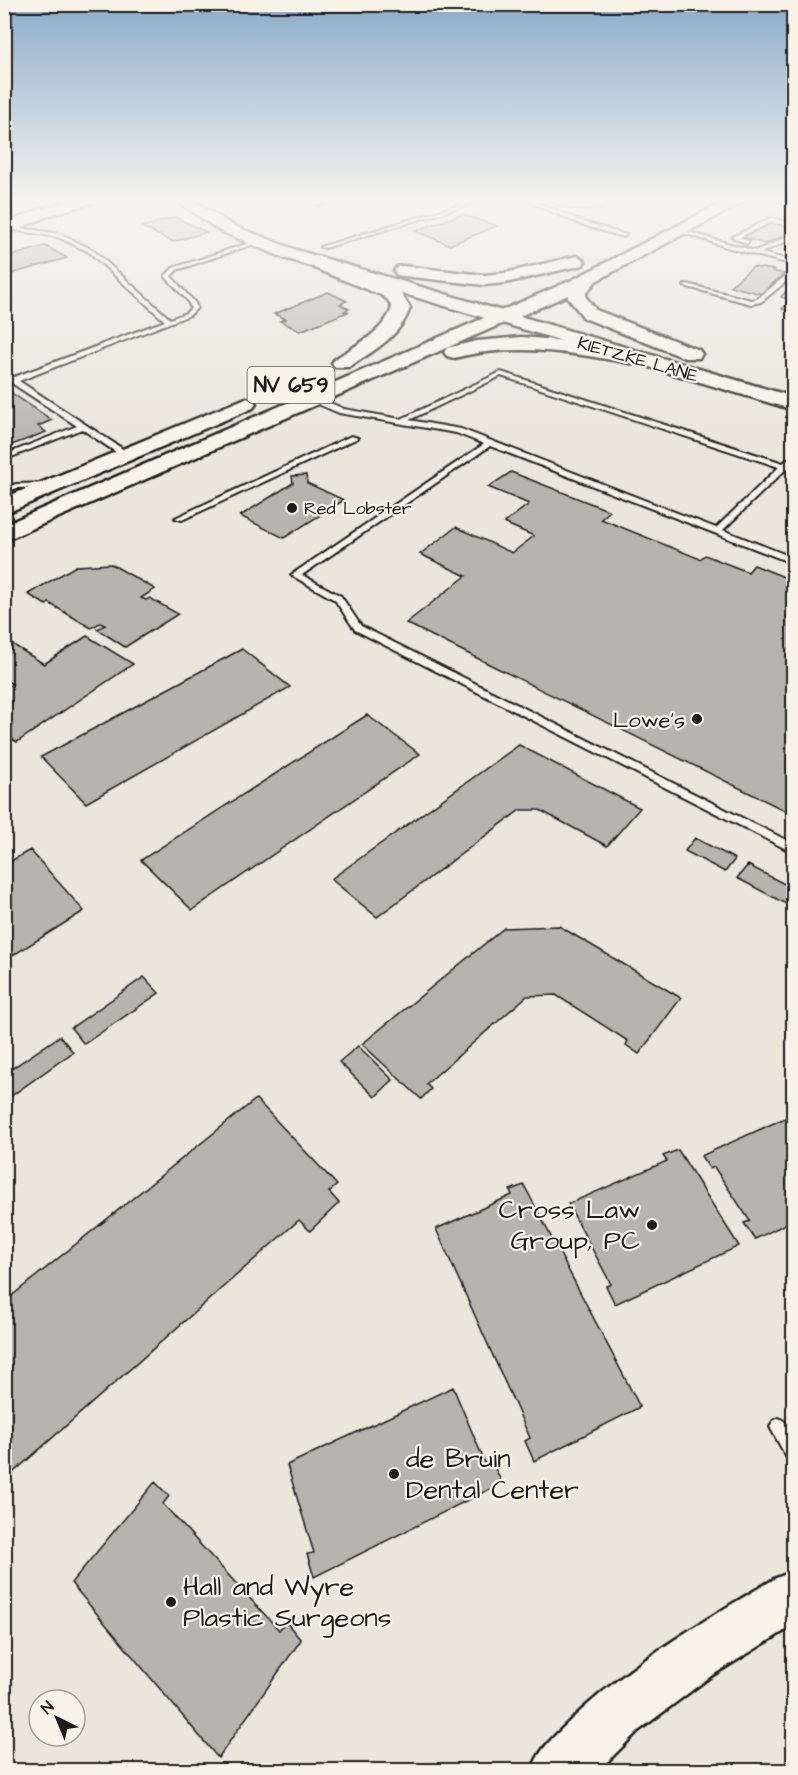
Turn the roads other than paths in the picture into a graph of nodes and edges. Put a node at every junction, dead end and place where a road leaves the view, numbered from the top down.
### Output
1 (126, 282) edge
2 (171, 282) edge
3 (370, 282) edge
4 (393, 282) edge
5 (430, 282) edge
6 (542, 282) edge
7 (581, 282) edge
8 (586, 282) edge
9 (782, 282) edge
10 (687, 286) dead end
11 (525, 306) junction
12 (496, 308) junction
13 (468, 309) junction
14 (445, 318) dead end
15 (170, 322) junction
16 (414, 332) dead end
17 (692, 354) junction
18 (635, 358) junction
19 (714, 360) dead end
20 (342, 363) junction
21 (321, 372) dead end
22 (4, 374) edge
23 (14, 380) junction
24 (267, 395) dead end
25 (320, 396) junction
26 (794, 404) edge
27 (402, 422) junction
28 (84, 426) junction
29 (354, 438) dead end
30 (490, 443) junction
31 (126, 455) junction
32 (4, 458) edge
33 (794, 458) edge
34 (789, 467) edge
35 (57, 484) junction
36 (4, 491) edge
37 (4, 507) edge
38 (179, 518) dead end
39 (4, 522) edge
40 (717, 531) junction
41 (4, 534) edge
42 (794, 561) edge
43 (794, 849) edge
44 (779, 1427) dead end
45 (794, 1454) edge
46 (794, 1596) edge
47 (560, 1770) edge

1 - 15 lane
2 - 15 lane
3 - 20 main road
4 - 13 main road, KIETZKE LANE
5 - 12 main road, KIETZKE LANE
6 - 12 main road, NV 659
7 - 11 main road
8 - 17 main road
9 - 10 lane
11 - 12 main road, KIETZKE LANE
11 - 17 main road, KIETZKE LANE
12 - 13 main road, NV 659
12 - 18 main road, KIETZKE LANE
12 - 25 main road, NV 659
13 - 14 main road, NV 659
15 - 23 lane
16 - 20 main road, NV 659
17 - 19 main road, KIETZKE LANE
18 - 25 main road
18 - 26 main road, KIETZKE LANE
20 - 21 main road, NV 659
22 - 23 lane
23 - 28 lane
24 - 31 main road, NV 659
25 - 27 lane
25 - 41 main road, NV 659
27 - 30 lane
27 - 34 lane
28 - 31 lane
28 - 32 lane
29 - 38 lane
30 - 40 lane
30 - 43 lane
31 - 35 main road, NV 659
31 - 39 main road
33 - 34 lane
34 - 40 lane
35 - 36 lane
35 - 37 main road, NV 659
40 - 42 lane
44 - 45 lane
46 - 47 main road

